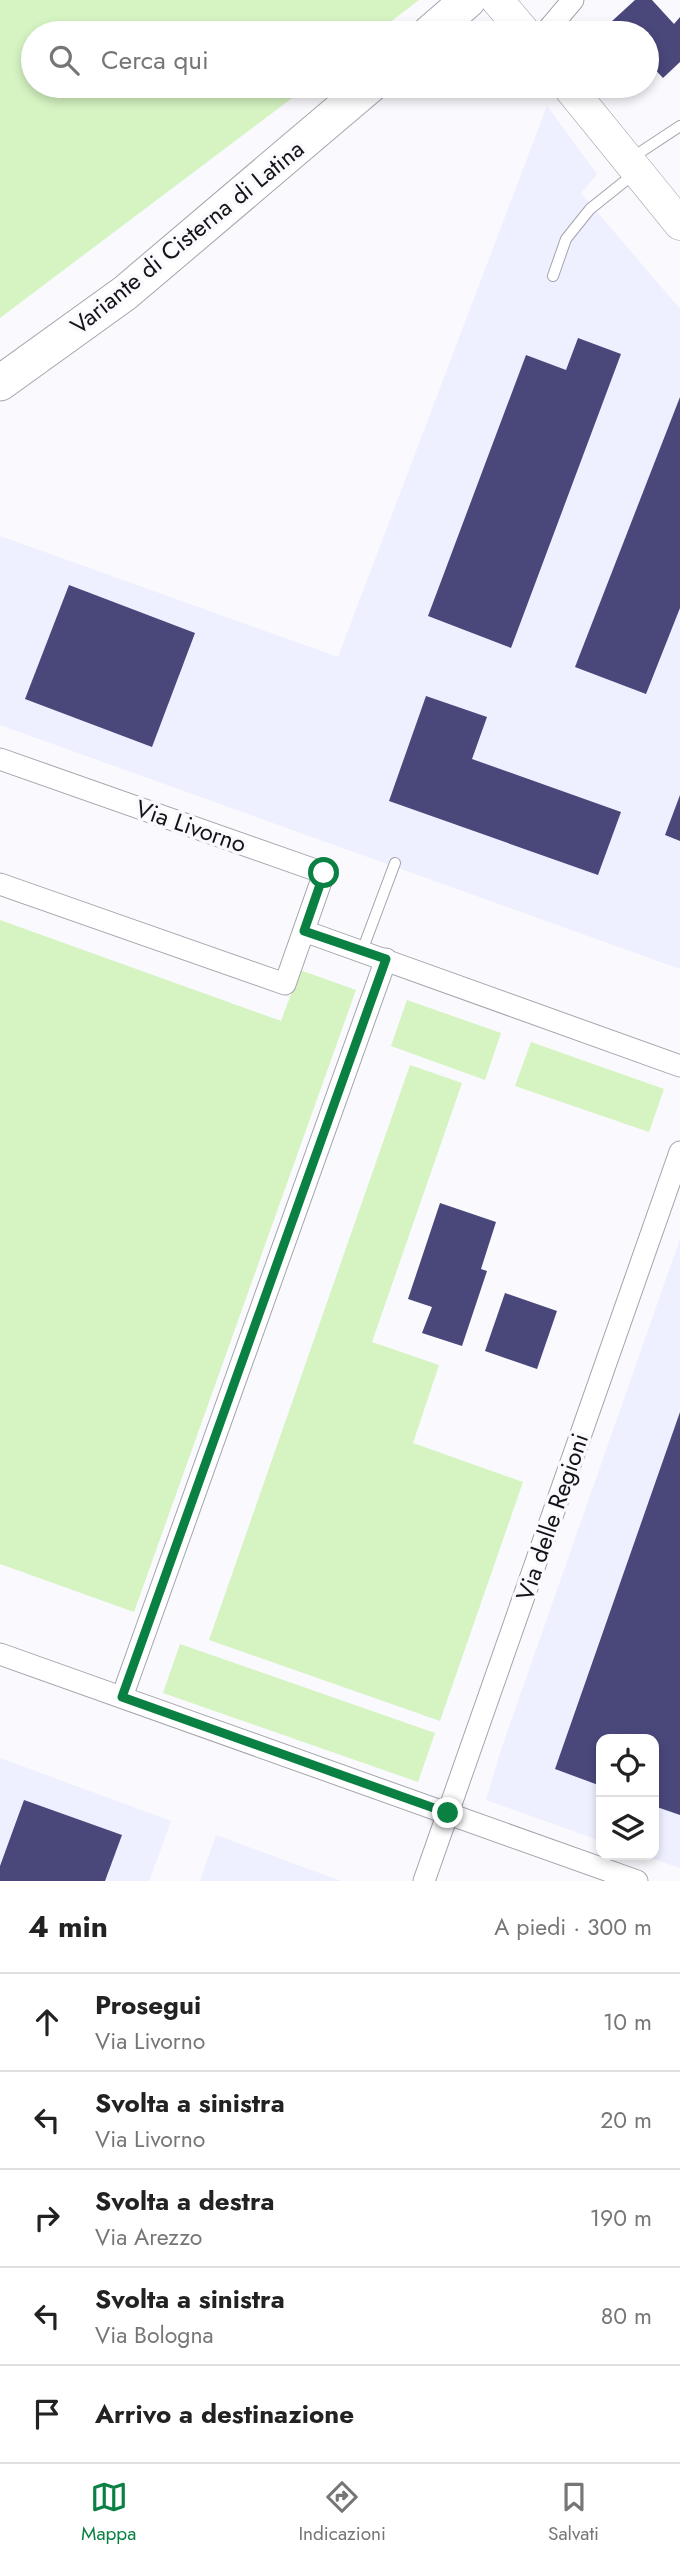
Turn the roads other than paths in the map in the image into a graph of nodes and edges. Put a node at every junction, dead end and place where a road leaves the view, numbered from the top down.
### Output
1 (468, 0) edge
2 (573, 0) edge
3 (444, 21) edge
4 (555, 21) edge
5 (355, 98) edge
6 (578, 98) edge
7 (680, 126) edge
8 (633, 166) junction
9 (680, 224) edge
10 (553, 276) dead end
11 (0, 383) edge
12 (0, 760) edge
13 (395, 863) dead end
14 (0, 884) edge
15 (304, 931) junction
16 (362, 951) junction
17 (386, 959) junction
18 (680, 1066) edge
19 (680, 1152) edge
20 (0, 1654) edge
21 (122, 1697) junction
22 (448, 1813) junction
23 (424, 1881) edge
24 (636, 1881) edge

1 - 3 main road
2 - 4 street
5 - 11 main road, Variante di Cisterna di Latina
6 - 8 main road
7 - 8 lane
8 - 9 main road
8 - 10 lane
12 - 15 street, Via Livorno
13 - 16 lane
14 - 15 street, Via Livorno
15 - 16 street
16 - 17 street
17 - 18 street
17 - 21 street
19 - 22 street, Via delle Regioni
20 - 21 street
21 - 22 street
22 - 23 street, Via delle Regioni
22 - 24 street

